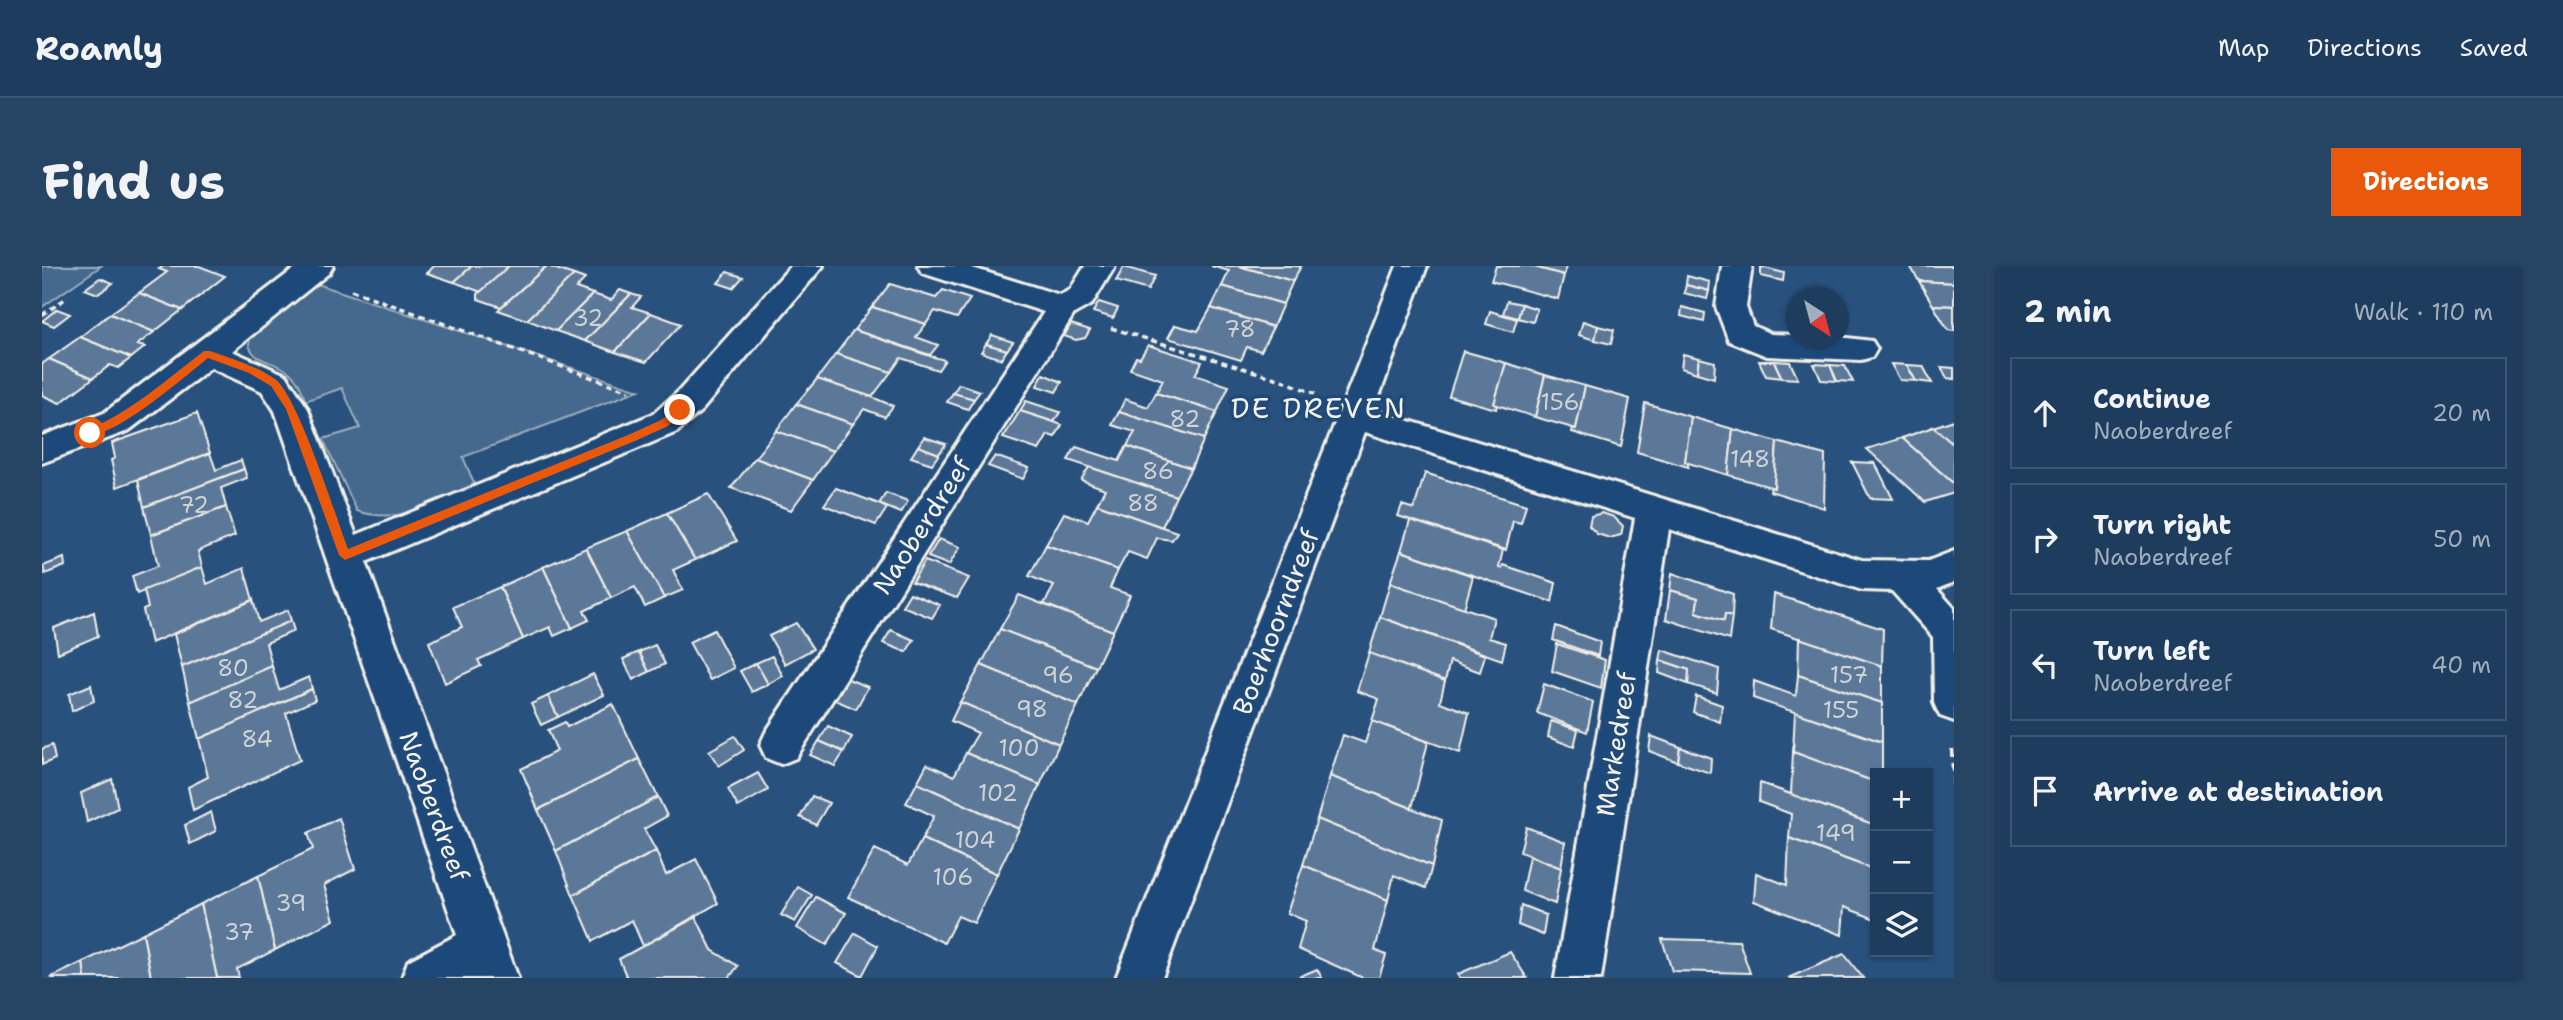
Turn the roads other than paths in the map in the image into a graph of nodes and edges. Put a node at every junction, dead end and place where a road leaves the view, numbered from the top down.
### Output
1 (808, 266) edge
2 (933, 266) edge
3 (1100, 266) edge
4 (1412, 266) edge
5 (1737, 266) edge
6 (313, 270) edge
7 (1063, 307) junction
8 (1861, 349) dead end
9 (207, 354) junction
10 (1356, 417) junction
11 (42, 450) edge
12 (1654, 511) junction
13 (345, 555) junction
14 (1954, 566) edge
15 (1904, 578) junction
16 (1954, 703) edge
17 (781, 745) dead end
18 (489, 962) edge
19 (425, 978) edge
20 (1139, 978) edge
21 (1578, 978) edge

1 - 13 street
2 - 7 street
3 - 7 street, Naoberdreef
4 - 10 street, Boerhoorndreef
5 - 8 street
6 - 9 street
7 - 17 street, Naoberdreef
9 - 11 street
9 - 13 street, Naoberdreef
10 - 12 street
10 - 20 street, Boerhoorndreef
12 - 15 street
12 - 21 street, Markedreef
13 - 18 street, Naoberdreef
14 - 15 street
15 - 16 street
18 - 19 street

